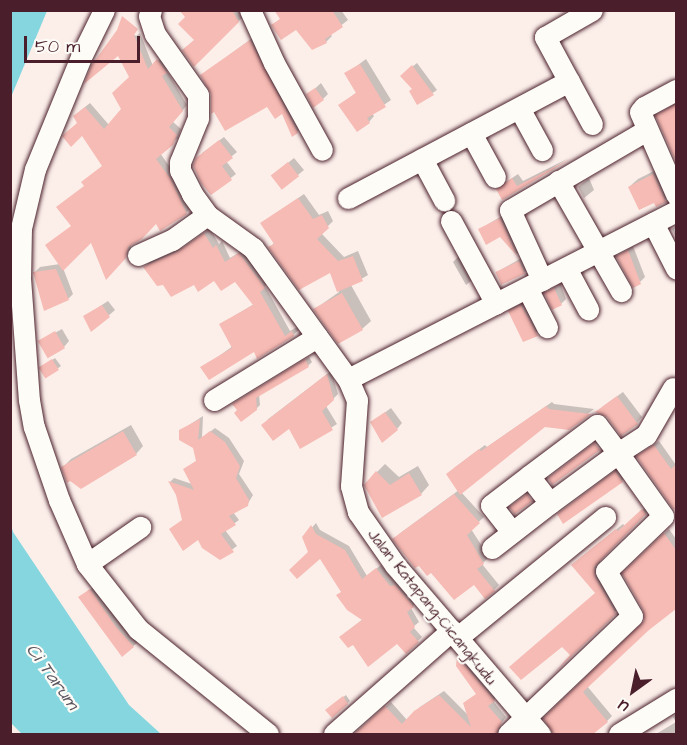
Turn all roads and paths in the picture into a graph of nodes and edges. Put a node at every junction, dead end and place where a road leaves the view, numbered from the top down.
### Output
1 (104, 10) edge
2 (250, 10) edge
3 (592, 10) edge
4 (147, 12) edge
5 (569, 81) junction
6 (676, 90) edge
7 (519, 108) junction
8 (592, 124) dead end
9 (647, 130) junction
10 (471, 133) junction
11 (322, 150) dead end
12 (542, 150) dead end
13 (422, 159) junction
14 (495, 177) dead end
15 (558, 181) junction
16 (676, 194) edge
17 (348, 198) dead end
18 (444, 200) dead end
19 (676, 211) edge
20 (207, 215) junction
21 (451, 221) dead end
22 (653, 223) junction
23 (599, 250) junction
24 (138, 255) dead end
25 (566, 268) junction
26 (676, 268) edge
27 (534, 284) junction
28 (621, 291) dead end
29 (496, 304) junction
30 (588, 309) dead end
31 (547, 327) dead end
32 (317, 337) junction
33 (348, 379) junction
34 (673, 388) dead end
35 (214, 400) dead end
36 (570, 446) junction
37 (618, 453) junction
38 (591, 473) junction
39 (530, 476) junction
40 (550, 503) junction
41 (605, 516) dead end
42 (140, 527) dead end
43 (512, 532) junction
44 (492, 548) dead end
45 (87, 564) junction
46 (455, 634) junction
47 (676, 699) edge
48 (525, 719) junction
49 (268, 735) edge
50 (334, 735) edge
51 (508, 735) edge
52 (540, 735) edge
53 (619, 735) edge

1 - 45 street
2 - 11 street
3 - 5 street
4 - 20 street, Jalan Katapang-Cicangkudu
5 - 7 street
5 - 8 street
6 - 9 street
7 - 10 street
7 - 12 street
9 - 15 street
9 - 16 street
10 - 13 street
10 - 14 street
13 - 17 street
13 - 18 street
15 - 23 street
15 - 27 street
19 - 22 street
20 - 24 street
20 - 32 street, Jalan Katapang-Cicangkudu
21 - 29 street
22 - 23 street
22 - 26 street
23 - 25 street
23 - 28 street
25 - 27 street
25 - 30 street
27 - 29 street
27 - 31 street
29 - 33 street
32 - 33 street, Jalan Katapang-Cicangkudu
32 - 35 street
33 - 46 street, Jalan Katapang-Cicangkudu
34 - 37 street
36 - 37 street
36 - 38 street
36 - 39 street
37 - 38 street
37 - 48 street
38 - 40 street
39 - 40 street
39 - 43 street
40 - 43 street
41 - 46 street
42 - 45 street
43 - 44 street
45 - 49 street
46 - 48 street, Jalan Katapang-Cicangkudu
46 - 50 street
47 - 53 street
48 - 51 street
48 - 52 street, Jalan Katapang-Cicangkudu

